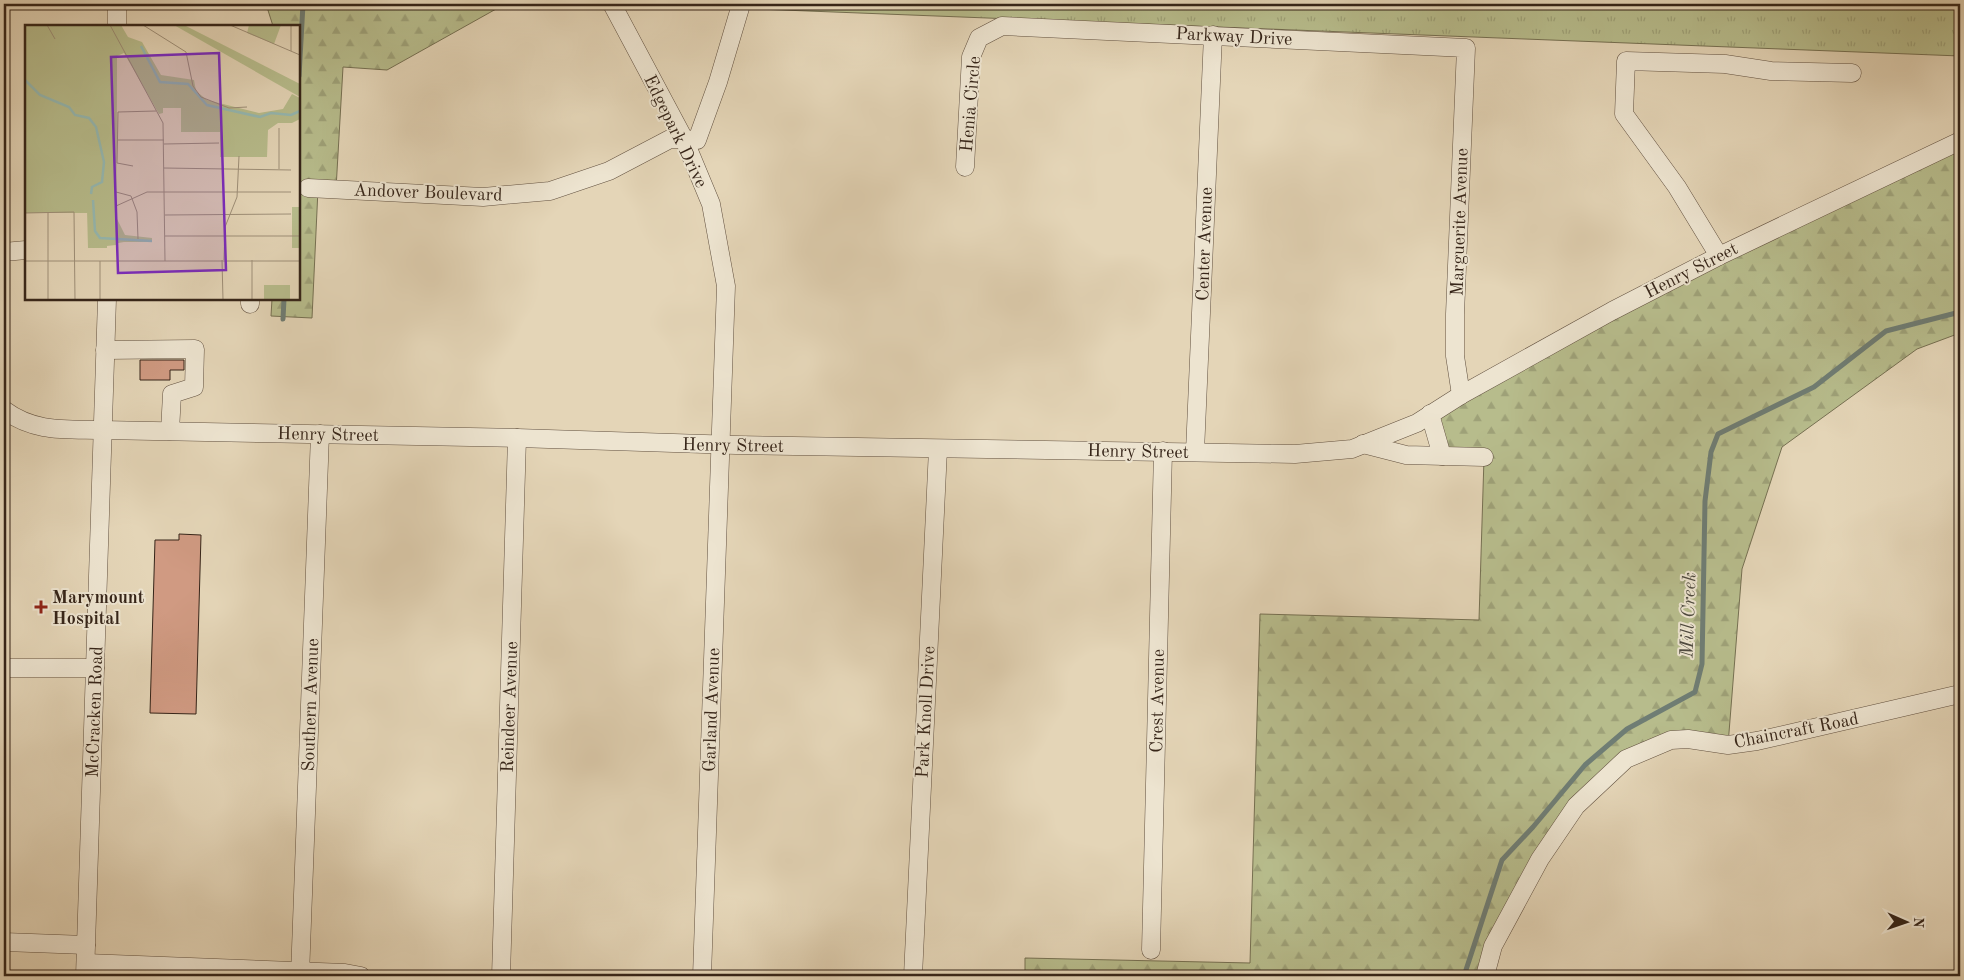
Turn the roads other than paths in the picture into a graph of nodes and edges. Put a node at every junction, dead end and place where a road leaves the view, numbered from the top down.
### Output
1 (117, 4) edge
2 (612, 4) edge
3 (740, 8) dead end
4 (116, 25) edge
5 (1002, 26) joint
6 (1213, 35) junction
7 (1466, 48) joint
8 (1852, 73) dead end
9 (684, 139) junction
10 (1960, 141) edge
11 (965, 167) dead end
12 (308, 188) dead end
13 (25, 250) edge
14 (4, 252) edge
15 (1719, 256) junction
16 (107, 300) edge
17 (105, 350) junction
18 (1461, 396) junction
19 (4, 410) edge
20 (1430, 414) junction
21 (102, 430) junction
22 (170, 432) junction
23 (320, 434) junction
24 (516, 438) junction
25 (1363, 444) junction
26 (720, 445) junction
27 (938, 449) junction
28 (1162, 451) junction
29 (1195, 452) junction
30 (1442, 456) junction
31 (1484, 457) dead end
32 (4, 668) edge
33 (95, 668) junction
34 (1960, 694) edge
35 (4, 942) edge
36 (86, 945) junction
37 (1151, 950) dead end
38 (86, 970) edge
39 (301, 974) edge
40 (361, 976) edge
41 (501, 976) edge
42 (702, 976) edge
43 (913, 976) edge
44 (1485, 976) edge

1 - 4 street
2 - 9 street, Edgepark Drive
3 - 9 street, Andover Boulevard
5 - 6 street, Parkway Drive
5 - 11 street, Henia Circle
6 - 7 street, Parkway Drive
6 - 29 street, Center Avenue
7 - 18 street, Marguerite Avenue
8 - 15 street
9 - 12 street, Andover Boulevard
9 - 26 street, Edgepark Drive
10 - 15 street, Henry Street
13 - 14 street
15 - 18 street, Henry Street
16 - 17 street, McCracken Road
17 - 21 street, McCracken Road
17 - 22 street
18 - 20 street, Henry Street
19 - 21 street, Henry Street
20 - 25 street, Henry Street
20 - 30 street
21 - 22 street, Henry Street
21 - 33 street, McCracken Road
22 - 23 street, Henry Street
23 - 24 street, Henry Street
23 - 39 street, Southern Avenue
24 - 26 street, Henry Street
24 - 41 street, Reindeer Avenue
25 - 29 street, Henry Street
25 - 30 street, Henry Street
26 - 27 street, Henry Street
26 - 42 street, Garland Avenue
27 - 28 street, Henry Street
27 - 43 street, Park Knoll Drive
28 - 29 street, Henry Street
28 - 37 street, Crest Avenue
30 - 31 street, Henry Street
32 - 33 street
33 - 36 street, McCracken Road
34 - 44 street, Chaincraft Road
35 - 36 street
36 - 38 street, McCracken Road
38 - 39 street
39 - 40 street

